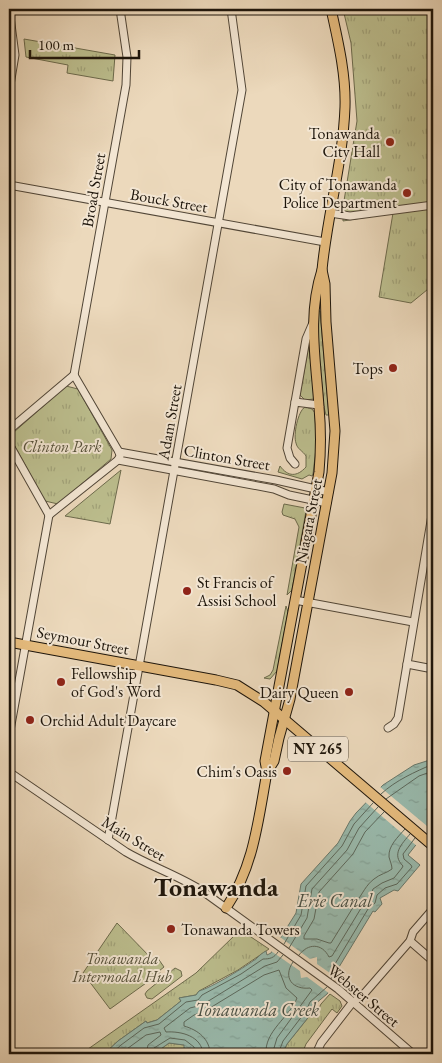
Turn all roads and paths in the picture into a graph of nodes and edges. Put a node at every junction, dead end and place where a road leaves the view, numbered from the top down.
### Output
1 (9, 9) edge
2 (120, 9) edge
3 (230, 9) edge
4 (331, 9) edge
5 (9, 91) edge
6 (9, 185) edge
7 (105, 202) junction
8 (433, 205) edge
9 (330, 213) junction
10 (218, 223) junction
11 (325, 242) junction
12 (322, 270) junction
13 (312, 324) junction
14 (74, 374) junction
15 (294, 402) junction
16 (319, 405) junction
17 (9, 430) edge
18 (9, 444) edge
19 (119, 452) junction
20 (118, 460) junction
21 (176, 462) junction
22 (296, 464) dead end
23 (174, 470) junction
24 (315, 490) junction
25 (329, 492) junction
26 (313, 500) junction
27 (327, 503) junction
28 (433, 509) edge
29 (49, 515) junction
30 (295, 600) junction
31 (308, 603) junction
32 (413, 622) junction
33 (9, 642) edge
34 (25, 645) junction
35 (407, 664) junction
36 (138, 666) junction
37 (433, 669) edge
38 (274, 711) junction
39 (284, 720) junction
40 (388, 728) dead end
41 (9, 736) edge
42 (9, 772) edge
43 (267, 772) junction
44 (108, 840) junction
45 (433, 846) edge
46 (226, 908) junction
47 (433, 909) edge
48 (410, 941) junction
49 (296, 959) joint
50 (433, 961) edge
51 (352, 1003) junction
52 (316, 1054) edge
53 (413, 1054) edge

1 - 5 street
2 - 7 street, Broad Street
3 - 10 street, Adam Street
4 - 9 main road, Niagara Street
6 - 7 street, Bouck Street
7 - 10 street, Bouck Street
7 - 14 street, Broad Street
8 - 9 street
9 - 11 main road, Niagara Street
10 - 11 street, Bouck Street
10 - 21 street, Adam Street
11 - 12 main road, Niagara Street
12 - 13 main road, Niagara Street
12 - 25 main road, Niagara Street
13 - 15 street, Niagara Street
13 - 16 main road, Niagara Street
14 - 17 street
14 - 19 street
15 - 16 street
15 - 22 street, Niagara Street
16 - 24 main road, Niagara Street
18 - 29 street
19 - 20 street
19 - 21 street, Clinton Street
20 - 23 street, Clinton Street
20 - 29 street
21 - 23 street, Adam Street
21 - 24 street, Clinton Street
23 - 26 street, Clinton Street
23 - 36 street, Adam Street
24 - 25 street, Clinton Street
24 - 26 main road, Niagara Street
25 - 27 main road, Niagara Street
26 - 27 street, Clinton Street
26 - 30 main road, Niagara Street
27 - 31 main road, Niagara Street
28 - 32 street
29 - 34 street
30 - 31 street
30 - 38 main road, Niagara Street
31 - 32 street
31 - 39 main road, Niagara Street
32 - 35 street
33 - 34 main road, Seymour Street / NY 265
34 - 36 main road, Seymour Street / NY 265
34 - 41 street
35 - 37 street
35 - 40 street
36 - 38 main road, Seymour Street / NY 265
36 - 44 street, Adam Street
38 - 39 main road, Seymour Street / NY 265
38 - 43 main road, Niagara Street
39 - 43 main road, Niagara Street
39 - 45 main road, Seymour Street / NY 265
42 - 44 street, Main Street
43 - 46 main road, Niagara Street
44 - 46 street, Main Street
46 - 49 street, Main Street
47 - 48 street
48 - 50 street
48 - 51 street
49 - 51 street, Webster Street
51 - 52 street
51 - 53 street, Webster Street

